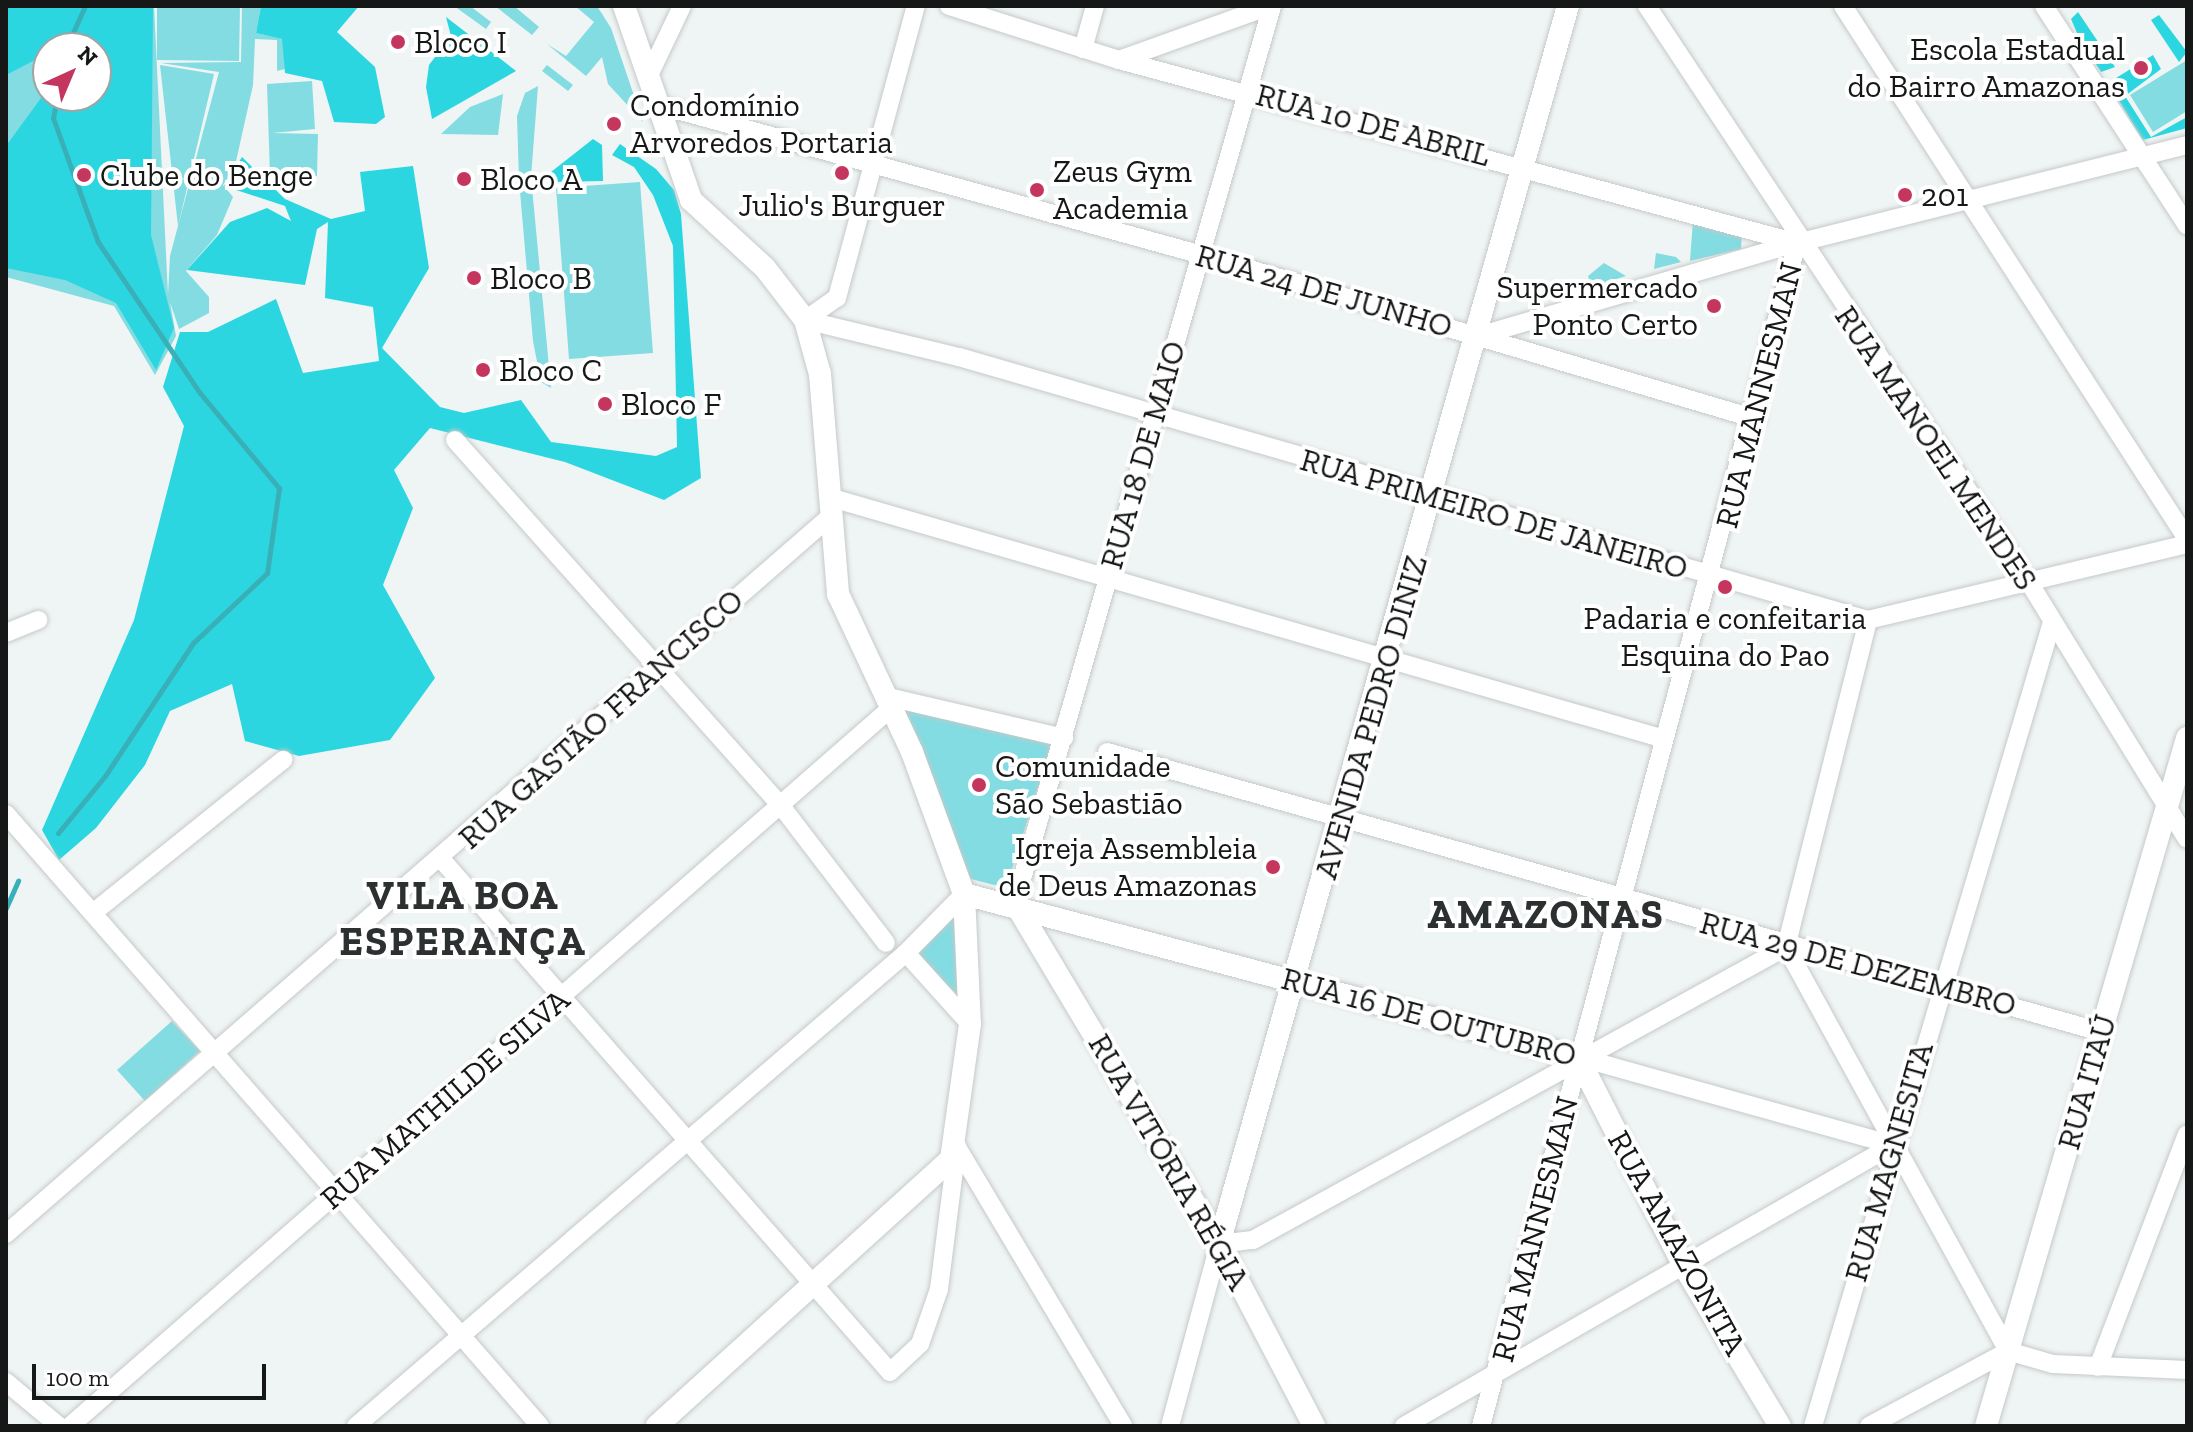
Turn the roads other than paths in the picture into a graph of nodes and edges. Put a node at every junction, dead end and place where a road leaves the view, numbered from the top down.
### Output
1 (624, 6) edge
2 (682, 6) edge
3 (916, 6) edge
4 (949, 6) edge
5 (1095, 6) edge
6 (1271, 6) edge
7 (1568, 6) edge
8 (1647, 6) edge
9 (1843, 6) edge
10 (2044, 6) edge
11 (1083, 49) junction
12 (1119, 60) junction
13 (651, 71) junction
14 (1243, 89) junction
15 (659, 105) junction
16 (2187, 145) edge
17 (2142, 158) junction
18 (876, 165) junction
19 (1523, 167) junction
20 (1968, 202) junction
21 (2187, 225) edge
22 (1797, 243) junction
23 (1202, 255) junction
24 (805, 320) junction
25 (1478, 336) junction
26 (1154, 416) junction
27 (1756, 419) junction
28 (455, 440) dead end
29 (1433, 496) junction
30 (832, 507) junction
31 (2187, 542) edge
32 (1107, 577) junction
33 (1712, 578) junction
34 (2030, 584) junction
35 (38, 620) dead end
36 (1868, 620) junction
37 (2052, 622) junction
38 (6, 633) edge
39 (1389, 661) junction
40 (660, 666) junction
41 (888, 702) junction
42 (1064, 738) junction
43 (2187, 738) edge
44 (1664, 739) junction
45 (1107, 752) dead end
46 (283, 760) dead end
47 (782, 807) junction
48 (2166, 813) junction
49 (6, 814) edge
50 (1342, 818) junction
51 (2187, 839) edge
52 (442, 860) junction
53 (964, 894) junction
54 (1619, 898) junction
55 (1015, 903) junction
56 (94, 912) junction
57 (886, 943) dead end
58 (1786, 947) junction
59 (906, 953) junction
60 (1296, 980) junction
61 (1942, 986) junction
62 (558, 1000) junction
63 (970, 1024) junction
64 (2101, 1032) junction
65 (215, 1053) junction
66 (1578, 1057) junction
67 (2187, 1134) edge
68 (684, 1139) junction
69 (1893, 1145) junction
70 (957, 1146) junction
71 (338, 1192) junction
72 (6, 1234) edge
73 (1219, 1244) junction
74 (1685, 1268) junction
75 (810, 1285) junction
76 (462, 1334) junction
77 (2008, 1351) junction
78 (2098, 1367) junction
79 (2187, 1370) edge
80 (1497, 1378) junction
81 (6, 1382) edge
82 (59, 1426) edge
83 (70, 1426) edge
84 (356, 1426) edge
85 (540, 1426) edge
86 (657, 1426) edge
87 (1123, 1426) edge
88 (1170, 1426) edge
89 (1314, 1426) edge
90 (1404, 1426) edge
91 (1481, 1426) edge
92 (1780, 1426) edge
93 (1813, 1426) edge
94 (1869, 1426) edge
95 (1986, 1426) edge

1 - 13 street
2 - 13 street
3 - 18 street
4 - 11 street, RUA 10 DE ABRIL
5 - 11 street
6 - 12 street
6 - 14 street, RUA 18 DE MAIO
7 - 19 street, AVENIDA PEDRO DINIZ
8 - 22 street, RUA MANOEL MENDES
9 - 20 street
10 - 17 street
11 - 12 street, RUA 10 DE ABRIL
12 - 14 street, RUA 10 DE ABRIL
13 - 15 street
14 - 19 street, RUA 10 DE ABRIL
14 - 23 street, RUA 18 DE MAIO
15 - 18 street, RUA 24 DE JUNHO
15 - 24 street
16 - 17 street
17 - 20 street
17 - 21 street
18 - 23 street, RUA 24 DE JUNHO
18 - 24 street
19 - 22 street, RUA 10 DE ABRIL
19 - 25 street, AVENIDA PEDRO DINIZ
20 - 22 street
20 - 31 street
22 - 25 street
22 - 27 street, RUA MANNESMAN
22 - 34 street, RUA MANOEL MENDES
23 - 25 street, RUA 24 DE JUNHO
23 - 26 street, RUA 18 DE MAIO
24 - 26 street, RUA PRIMEIRO DE JANEIRO
24 - 30 street
25 - 27 street, RUA 24 DE JUNHO
25 - 29 street, AVENIDA PEDRO DINIZ
26 - 29 street, RUA PRIMEIRO DE JANEIRO
26 - 32 street, RUA 18 DE MAIO
27 - 33 street, RUA MANNESMAN
28 - 40 street
29 - 33 street, RUA PRIMEIRO DE JANEIRO
29 - 39 street, AVENIDA PEDRO DINIZ
30 - 32 street
30 - 40 street, RUA GASTÃO FRANCISCO
30 - 41 street
31 - 34 street, RUA PRIMEIRO DE JANEIRO
32 - 39 street
32 - 42 street, RUA 18 DE MAIO
33 - 36 street, RUA PRIMEIRO DE JANEIRO
33 - 44 street, RUA MANNESMAN
34 - 36 street, RUA PRIMEIRO DE JANEIRO
34 - 37 street, RUA MANOEL MENDES
35 - 38 street
36 - 58 street
37 - 48 street, RUA MANOEL MENDES
37 - 61 street, RUA MAGNESITA
39 - 44 street
39 - 50 street, AVENIDA PEDRO DINIZ
40 - 47 street
40 - 52 street, RUA GASTÃO FRANCISCO
41 - 42 street
41 - 47 street, RUA MATHILDE SILVA
41 - 53 street
42 - 55 street, RUA 18 DE MAIO
43 - 48 street, RUA ITAÚ
44 - 54 street, RUA MANNESMAN
45 - 50 street, RUA 29 DE DEZEMBRO
46 - 56 street
47 - 57 street
47 - 62 street, RUA MATHILDE SILVA
48 - 51 street, RUA MANOEL MENDES
48 - 64 street, RUA ITAÚ
49 - 56 street
50 - 54 street, RUA 29 DE DEZEMBRO
50 - 60 street, AVENIDA PEDRO DINIZ
52 - 62 street
52 - 65 street, RUA GASTÃO FRANCISCO
53 - 55 street, RUA 16 DE OUTUBRO
53 - 59 street
53 - 63 street
54 - 58 street, RUA 29 DE DEZEMBRO
54 - 66 street, RUA MANNESMAN
55 - 60 street, RUA 16 DE OUTUBRO
55 - 73 street, RUA VITÓRIA RÉGIA
56 - 65 street
58 - 61 street, RUA 29 DE DEZEMBRO
58 - 66 street
58 - 69 street
59 - 63 street
59 - 68 street
60 - 66 street, RUA 16 DE OUTUBRO
60 - 73 street, AVENIDA PEDRO DINIZ
61 - 64 street, RUA 29 DE DEZEMBRO
61 - 69 street, RUA MAGNESITA
62 - 68 street
62 - 71 street, RUA MATHILDE SILVA
63 - 70 street
64 - 77 street, RUA ITAÚ
65 - 71 street
65 - 72 street, RUA GASTÃO FRANCISCO
66 - 69 street, RUA 16 DE OUTUBRO
66 - 73 street
66 - 74 street, RUA AMAZONITA
66 - 80 street, RUA MANNESMAN
67 - 78 street
68 - 75 street
68 - 76 street
69 - 74 street
69 - 77 street
69 - 93 street, RUA MAGNESITA
70 - 75 street
70 - 75 street
70 - 87 street
71 - 76 street
71 - 83 street, RUA MATHILDE SILVA
73 - 88 street, AVENIDA PEDRO DINIZ
73 - 89 street, RUA VITÓRIA RÉGIA
74 - 80 street
74 - 92 street, RUA AMAZONITA
75 - 86 street
76 - 84 street
76 - 85 street
77 - 78 street
77 - 94 street
77 - 95 street, RUA ITAÚ
78 - 79 street
80 - 90 street
80 - 91 street, RUA MANNESMAN
81 - 82 street

